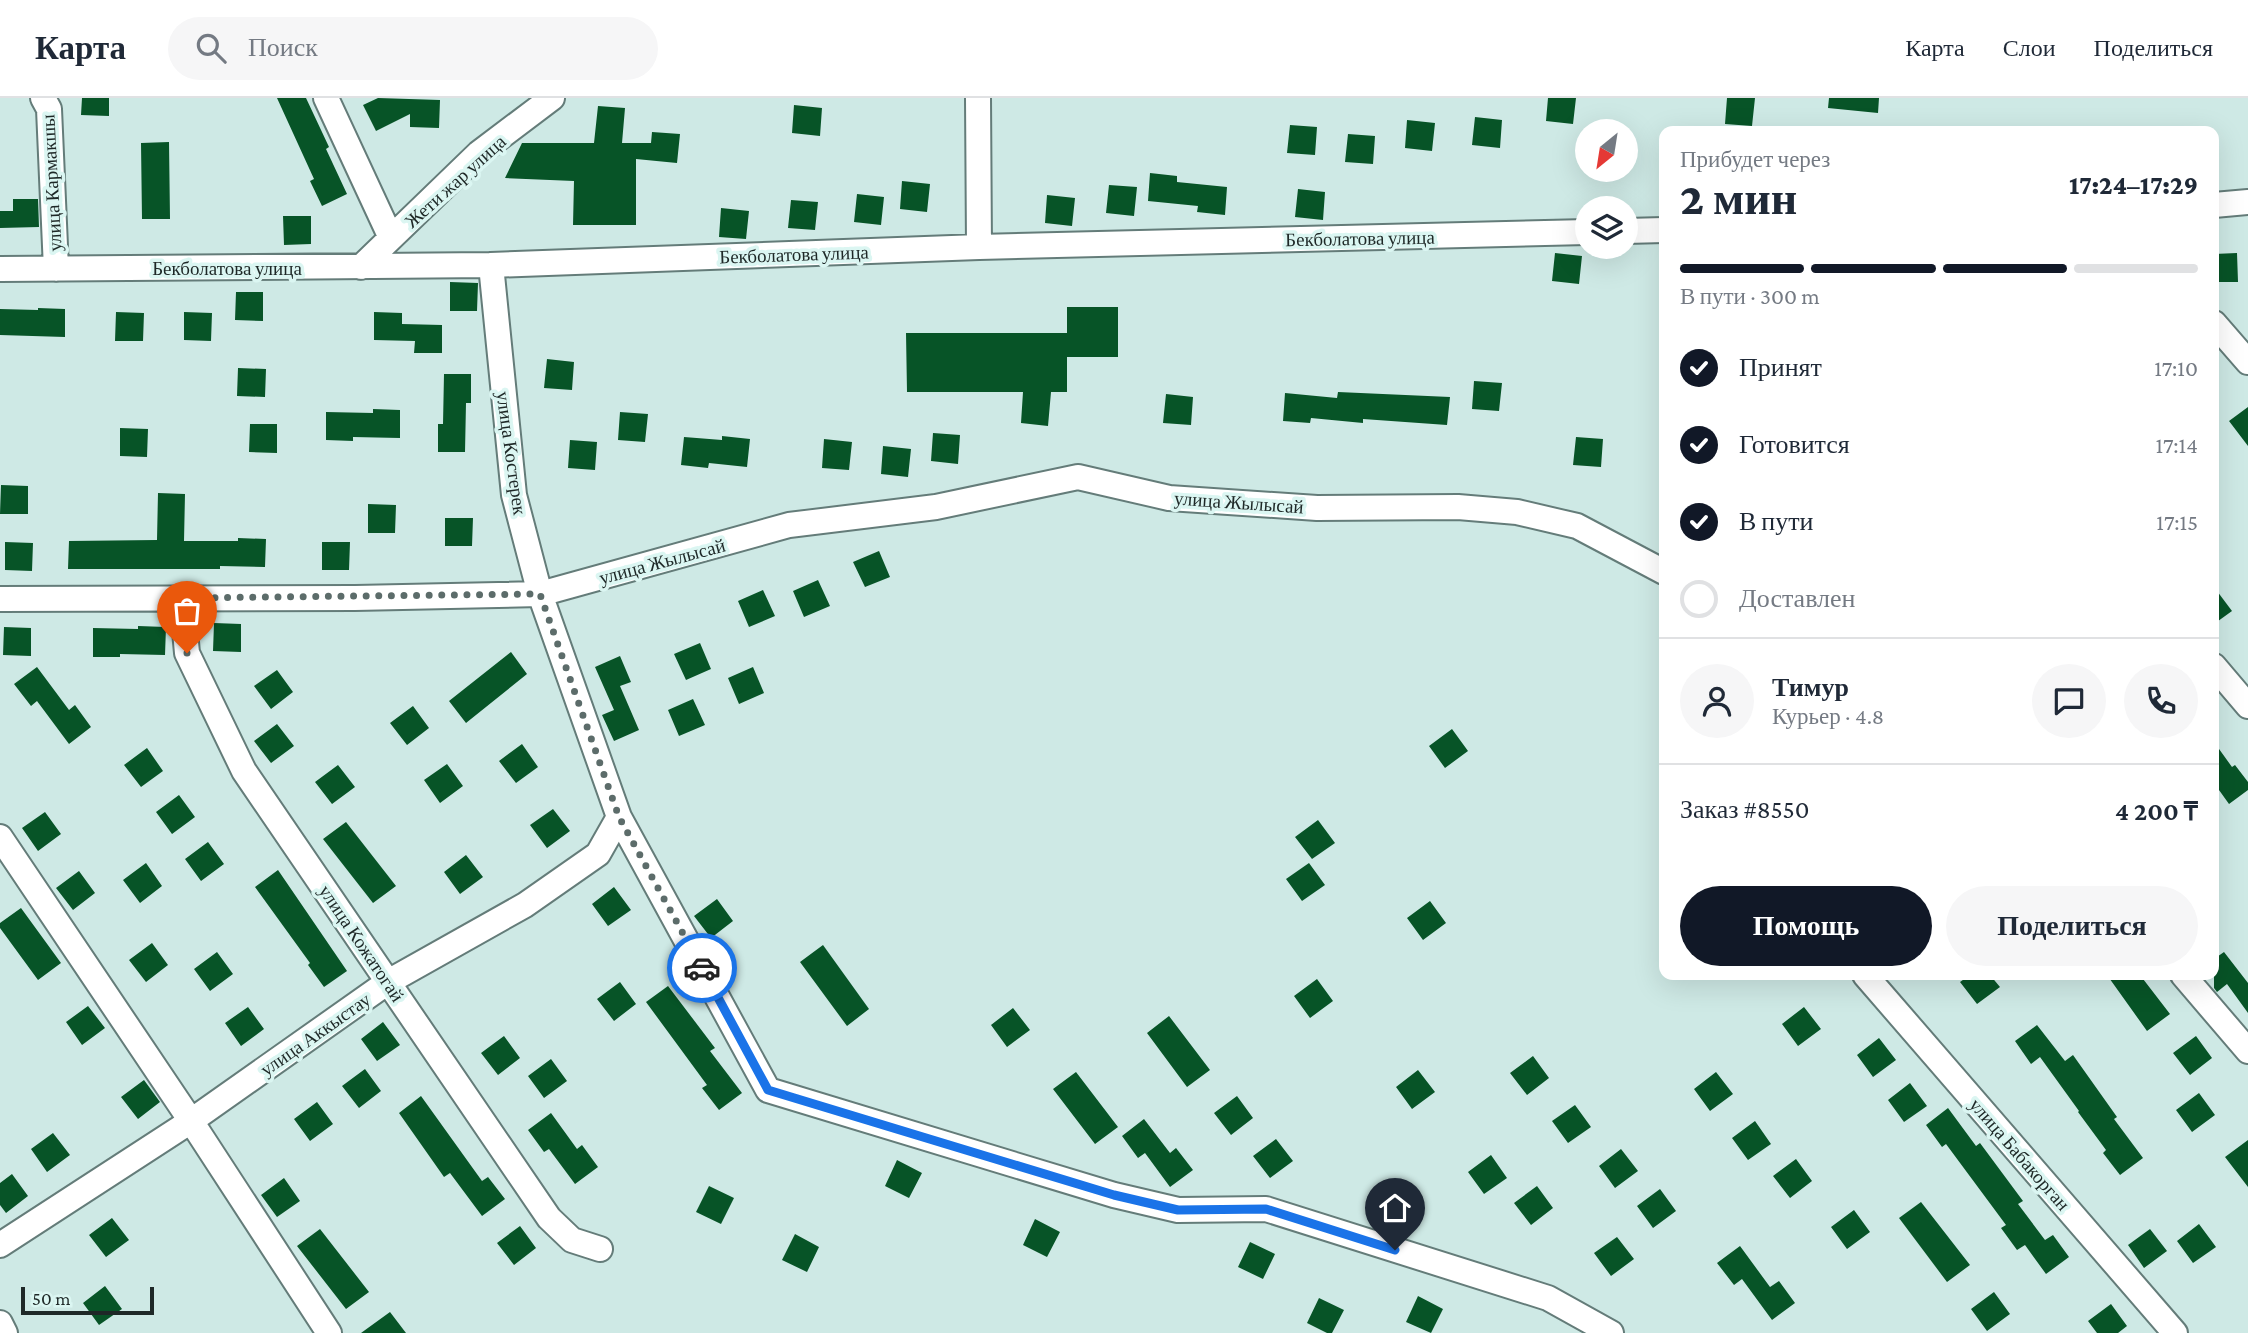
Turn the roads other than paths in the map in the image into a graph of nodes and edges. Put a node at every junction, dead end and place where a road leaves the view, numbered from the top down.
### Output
1 (43, 98) edge
2 (326, 98) edge
3 (552, 98) edge
4 (978, 98) edge
5 (2248, 202) edge
6 (2219, 205) edge
7 (1659, 230) edge
8 (1638, 231) edge
9 (1575, 232) edge
10 (391, 238) junction
11 (979, 247) junction
12 (491, 265) junction
13 (361, 267) junction
14 (0, 269) edge
15 (56, 269) junction
16 (2219, 329) edge
17 (2248, 362) edge
18 (1659, 569) edge
19 (540, 594) junction
20 (182, 598) junction
21 (0, 599) edge
22 (2219, 672) edge
23 (2248, 706) edge
24 (619, 817) junction
25 (0, 837) edge
26 (1869, 980) edge
27 (2187, 980) edge
28 (388, 982) junction
29 (2248, 1051) edge
30 (191, 1121) junction
31 (0, 1245) edge
32 (600, 1250) dead end
33 (0, 1323) edge
34 (5, 1333) edge
35 (329, 1333) edge
36 (1611, 1333) edge
37 (2175, 1333) edge

1 - 15 street, улица Кармакшы
2 - 10 street
3 - 10 street, Жети жар улица
4 - 11 street
5 - 6 street
7 - 8 street
9 - 11 street, Бекболатова улица
10 - 13 street, Жети жар улица
11 - 12 street, Бекболатова улица
12 - 13 street, Бекболатова улица
12 - 19 street, улица Костерек
13 - 15 street, Бекболатова улица
14 - 15 street, Бекболатова улица
16 - 17 street
18 - 19 street, улица Жылысай
19 - 20 street, улица Жылысай
19 - 24 street, улица Костерек
20 - 21 street, улица Жылысай
20 - 28 street, улица Кожатогай
22 - 23 street
24 - 28 street, улица Аккыстау
24 - 36 street, улица Костерек
25 - 30 street
26 - 37 street, улица Бабакорган
27 - 29 street
28 - 30 street, улица Аккыстау
28 - 32 street, улица Кожатогай
30 - 31 street, улица Аккыстау
30 - 35 street
33 - 34 street

